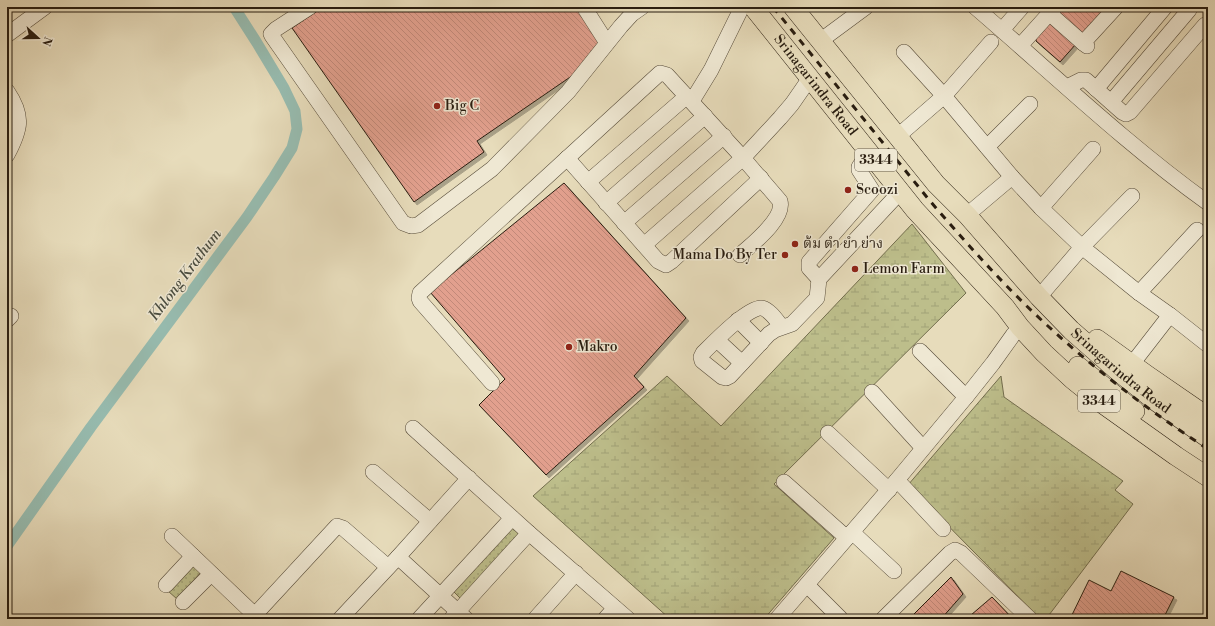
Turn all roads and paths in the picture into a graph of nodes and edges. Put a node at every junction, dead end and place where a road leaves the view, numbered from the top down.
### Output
1 (310, 7) edge
2 (584, 7) edge
3 (642, 7) edge
4 (742, 7) edge
5 (753, 7) edge
6 (866, 7) edge
7 (976, 7) edge
8 (1022, 7) edge
9 (1116, 7) edge
10 (1165, 7) edge
11 (40, 8) edge
12 (796, 9) edge
13 (1052, 10) edge
14 (1189, 10) dead end
15 (1204, 25) dead end
16 (1002, 30) junction
17 (7, 35) edge
18 (820, 41) junction
19 (991, 42) dead end
20 (607, 43) junction
21 (1020, 46) junction
22 (904, 52) dead end
23 (810, 78) junction
24 (1067, 87) junction
25 (1096, 89) junction
26 (7, 91) edge
27 (944, 96) junction
28 (690, 99) junction
29 (1112, 102) junction
30 (1030, 104) dead end
31 (705, 116) junction
32 (724, 136) junction
33 (898, 136) junction
34 (987, 147) junction
35 (1093, 149) dead end
36 (869, 152) junction
37 (7, 155) edge
38 (567, 158) junction
39 (743, 158) junction
40 (1012, 177) junction
41 (761, 178) junction
42 (588, 182) junction
43 (872, 190) junction
44 (901, 191) junction
45 (1132, 196) dead end
46 (606, 203) junction
47 (1208, 203) edge
48 (885, 208) junction
49 (1041, 208) junction
50 (967, 216) junction
51 (624, 223) junction
52 (1197, 230) dead end
53 (644, 245) junction
54 (1082, 247) junction
55 (740, 256) dead end
56 (819, 279) junction
57 (1139, 293) junction
58 (1039, 297) junction
59 (1005, 308) junction
60 (1170, 315) junction
61 (738, 320) junction
62 (782, 327) junction
63 (1020, 327) junction
64 (1205, 337) edge
65 (717, 340) junction
66 (761, 343) junction
67 (920, 352) dead end
68 (742, 363) junction
69 (1132, 364) junction
70 (492, 383) dead end
71 (872, 392) dead end
72 (966, 398) junction
73 (1208, 417) edge
74 (413, 428) dead end
75 (828, 433) dead end
76 (1208, 438) edge
77 (923, 448) junction
78 (1207, 466) edge
79 (373, 472) dead end
80 (469, 478) junction
81 (784, 482) dead end
82 (893, 485) junction
83 (512, 518) junction
84 (430, 521) junction
85 (943, 529) dead end
86 (529, 533) junction
87 (849, 535) junction
88 (172, 536) dead end
89 (193, 556) junction
90 (393, 562) junction
91 (894, 571) dead end
92 (576, 573) junction
93 (211, 574) junction
94 (166, 585) dead end
95 (807, 585) junction
96 (440, 596) junction
97 (183, 602) dead end
98 (610, 613) edge
99 (458, 617) edge
100 (255, 618) edge
101 (840, 618) edge
102 (340, 619) edge
103 (419, 619) edge
104 (535, 619) edge
105 (628, 619) edge
106 (777, 619) edge
107 (883, 619) edge
108 (1030, 619) edge

1 - 20 street
2 - 20 street
3 - 20 street
4 - 28 street
5 - 23 main road, Srinagarindra Road / 3344
6 - 18 street
7 - 16 street
8 - 16 street
9 - 13 street
10 - 25 street
11 - 17 street
12 - 18 main road, Srinagarindra Road / 3344
13 - 21 street
14 - 29 street
15 - 29 street
16 - 21 street
18 - 33 main road, Srinagarindra Road / 3344
19 - 27 street
21 - 24 street
22 - 27 street
23 - 36 main road, Srinagarindra Road / 3344
23 - 39 street
24 - 25 street
24 - 47 street
25 - 29 street
26 - 37 street
27 - 33 street
27 - 34 street
28 - 31 street
28 - 38 street
28 - 42 street
30 - 34 street
31 - 32 street
31 - 46 street
32 - 39 street
32 - 51 street
33 - 50 main road, Srinagarindra Road / 3344
34 - 40 street
35 - 49 street
36 - 43 street
36 - 44 main road, Srinagarindra Road / 3344
38 - 42 street
38 - 70 street
39 - 41 street
39 - 53 street
40 - 49 street
40 - 50 street
41 - 53 street
41 - 55 street
42 - 46 street
43 - 48 street
43 - 56 street
44 - 48 street
44 - 59 main road, Srinagarindra Road / 3344
45 - 54 street
46 - 51 street
48 - 56 street
49 - 54 street
50 - 58 main road, Srinagarindra Road / 3344
51 - 53 street
52 - 57 street
54 - 57 street
54 - 58 street
56 - 62 street
57 - 60 street
58 - 69 main road, Srinagarindra Road / 3344
58 - 76 main road, Srinagarindra Road / 3344
59 - 63 main road, Srinagarindra Road / 3344
59 - 78 main road, Srinagarindra Road / 3344
60 - 64 street
60 - 69 street
61 - 62 street
61 - 65 street
61 - 66 street
62 - 66 street
63 - 72 street
63 - 78 main road, Srinagarindra Road / 3344
65 - 68 street
65 - 68 street
66 - 68 street
67 - 72 street
69 - 73 main road, Srinagarindra Road / 3344
71 - 77 street
72 - 77 street
74 - 80 street
75 - 82 street
77 - 82 street
79 - 84 street
80 - 83 street
80 - 84 street
81 - 87 street
82 - 85 street
82 - 87 street
83 - 86 street
83 - 96 street
84 - 90 street
86 - 92 street
86 - 99 street
87 - 91 street
87 - 95 street
88 - 89 street
89 - 93 street
89 - 94 street
90 - 96 street
90 - 100 street
90 - 102 street
92 - 98 street
92 - 104 street
93 - 97 street
93 - 100 street
95 - 101 street
95 - 106 street
96 - 99 street
96 - 103 street
98 - 105 street
107 - 108 street

